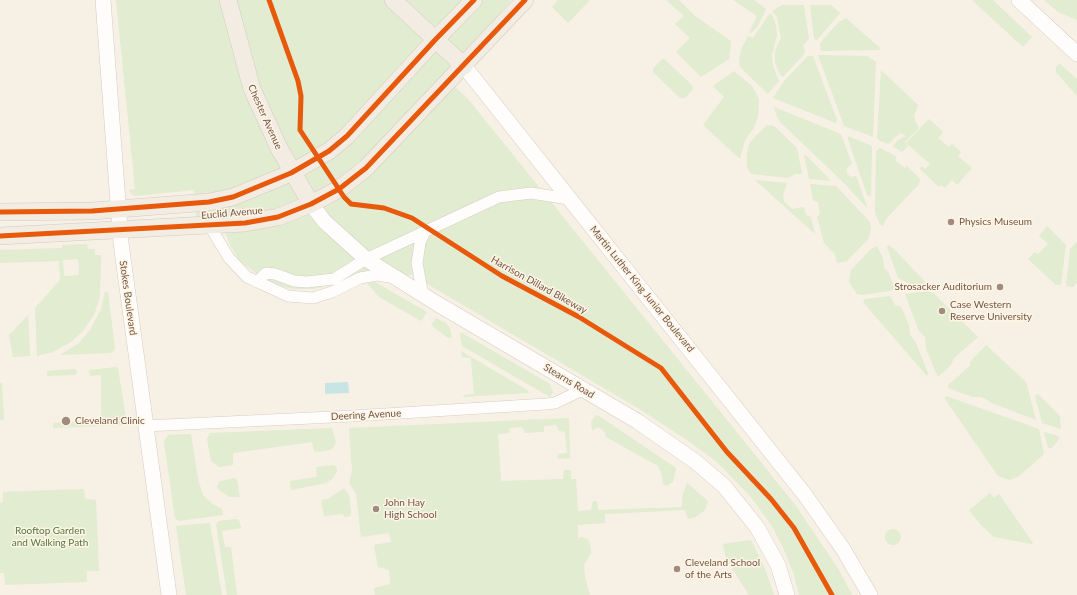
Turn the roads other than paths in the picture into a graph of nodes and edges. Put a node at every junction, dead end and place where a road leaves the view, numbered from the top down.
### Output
1 (103, 0) edge
2 (228, 0) edge
3 (393, 0) edge
4 (474, 0) edge
5 (525, 0) edge
6 (1019, 0) edge
7 (435, 40) junction
8 (1077, 54) edge
9 (464, 66) junction
10 (291, 173) junction
11 (569, 199) junction
12 (311, 204) junction
13 (118, 209) junction
14 (0, 212) edge
15 (209, 225) junction
16 (119, 230) junction
17 (425, 232) junction
18 (0, 236) edge
19 (366, 259) junction
20 (395, 278) junction
21 (257, 282) junction
22 (423, 296) junction
23 (584, 389) junction
24 (145, 426) junction
25 (169, 595) edge
26 (787, 595) edge
27 (870, 595) edge

1 - 13 main road, Stokes Boulevard
2 - 10 main road, Chester Avenue
3 - 7 main road, Martin Luther King Junior Boulevard
4 - 7 main road, Euclid Avenue
5 - 9 main road, Euclid Avenue
6 - 8 main road
7 - 9 main road, Martin Luther King Junior Boulevard
7 - 10 main road, Euclid Avenue
9 - 11 main road, Martin Luther King Junior Boulevard
9 - 12 main road, Euclid Avenue
10 - 12 main road, Chester Avenue
10 - 13 main road, Euclid Avenue
11 - 17 street
11 - 27 main road, Martin Luther King Junior Boulevard
12 - 15 main road, Euclid Avenue
12 - 19 main road, Stearns Road
13 - 14 main road, Euclid Avenue
13 - 16 main road, Stokes Boulevard
15 - 16 main road, Euclid Avenue
15 - 21 street
16 - 18 main road, Euclid Avenue
16 - 24 main road, Stokes Boulevard
17 - 19 street
17 - 22 street
19 - 20 main road, Stearns Road
19 - 21 street
20 - 21 street
20 - 22 main road, Stearns Road
22 - 23 main road, Stearns Road
23 - 24 street, Deering Avenue
23 - 26 main road, Stearns Road
24 - 25 main road, Stokes Boulevard

